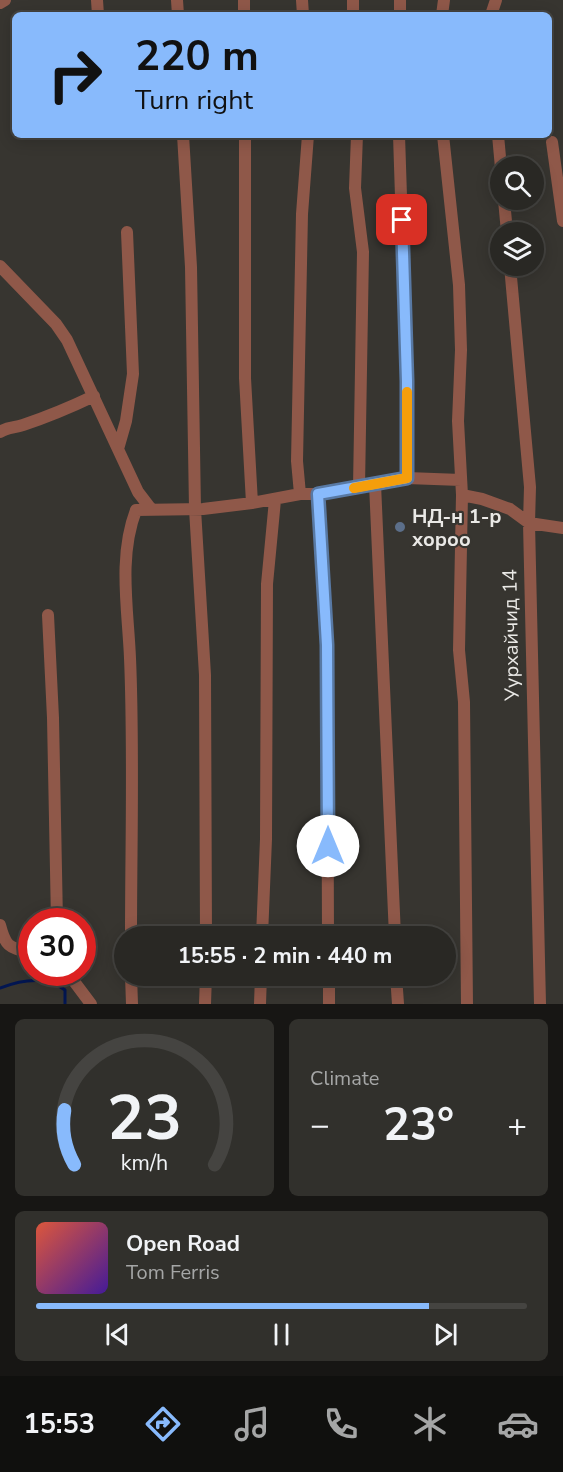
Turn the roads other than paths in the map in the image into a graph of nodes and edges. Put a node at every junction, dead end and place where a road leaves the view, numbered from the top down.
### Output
1 (5, 0) edge
2 (0, 3) edge
3 (183, 138) edge
4 (245, 138) edge
5 (308, 138) edge
6 (357, 138) edge
7 (399, 138) edge
8 (443, 138) edge
9 (498, 138) edge
10 (552, 142) dead end
11 (500, 156) edge
12 (563, 221) edge
13 (127, 232) dead end
14 (0, 266) edge
15 (511, 276) edge
16 (94, 396) junction
17 (0, 432) edge
18 (118, 449) junction
19 (407, 478) junction
20 (461, 480) junction
21 (375, 484) junction
22 (359, 487) junction
23 (300, 494) junction
24 (318, 494) junction
25 (462, 495) junction
26 (275, 500) junction
27 (252, 503) junction
28 (150, 509) junction
29 (195, 509) junction
30 (528, 523) junction
31 (563, 528) edge
32 (48, 615) dead end
33 (57, 908) edge
34 (0, 925) edge
35 (131, 926) edge
36 (206, 926) edge
37 (262, 926) edge
38 (328, 926) edge
39 (395, 926) edge
40 (2, 942) edge
41 (18, 949) edge
42 (78, 986) edge
43 (131, 986) edge
44 (206, 986) edge
45 (261, 986) edge
46 (329, 986) edge
47 (397, 986) edge
48 (91, 1004) edge
49 (132, 1004) edge
50 (205, 1004) edge
51 (260, 1004) edge
52 (329, 1004) edge
53 (398, 1004) edge
54 (467, 1004) edge
55 (540, 1004) edge

1 - 2 street
3 - 29 street
4 - 27 street
5 - 23 street
6 - 22 street
7 - 19 street
8 - 20 street
9 - 11 street
10 - 12 street
13 - 18 street
14 - 16 street
15 - 30 street, Уурхайчид 14
16 - 17 street
16 - 18 street
18 - 28 street
19 - 20 street
19 - 21 street
20 - 25 street
21 - 22 street
21 - 39 street
22 - 24 street
23 - 24 street
23 - 26 street
24 - 38 street
25 - 30 street
25 - 54 street
26 - 27 street
26 - 37 street
27 - 29 street
28 - 29 street
28 - 35 street
29 - 36 street
30 - 31 street
30 - 55 street, Уурхайчид 14
32 - 33 street
34 - 40 street
40 - 41 street
42 - 48 street
43 - 49 street
44 - 50 street
45 - 51 street
46 - 52 street
47 - 53 street

